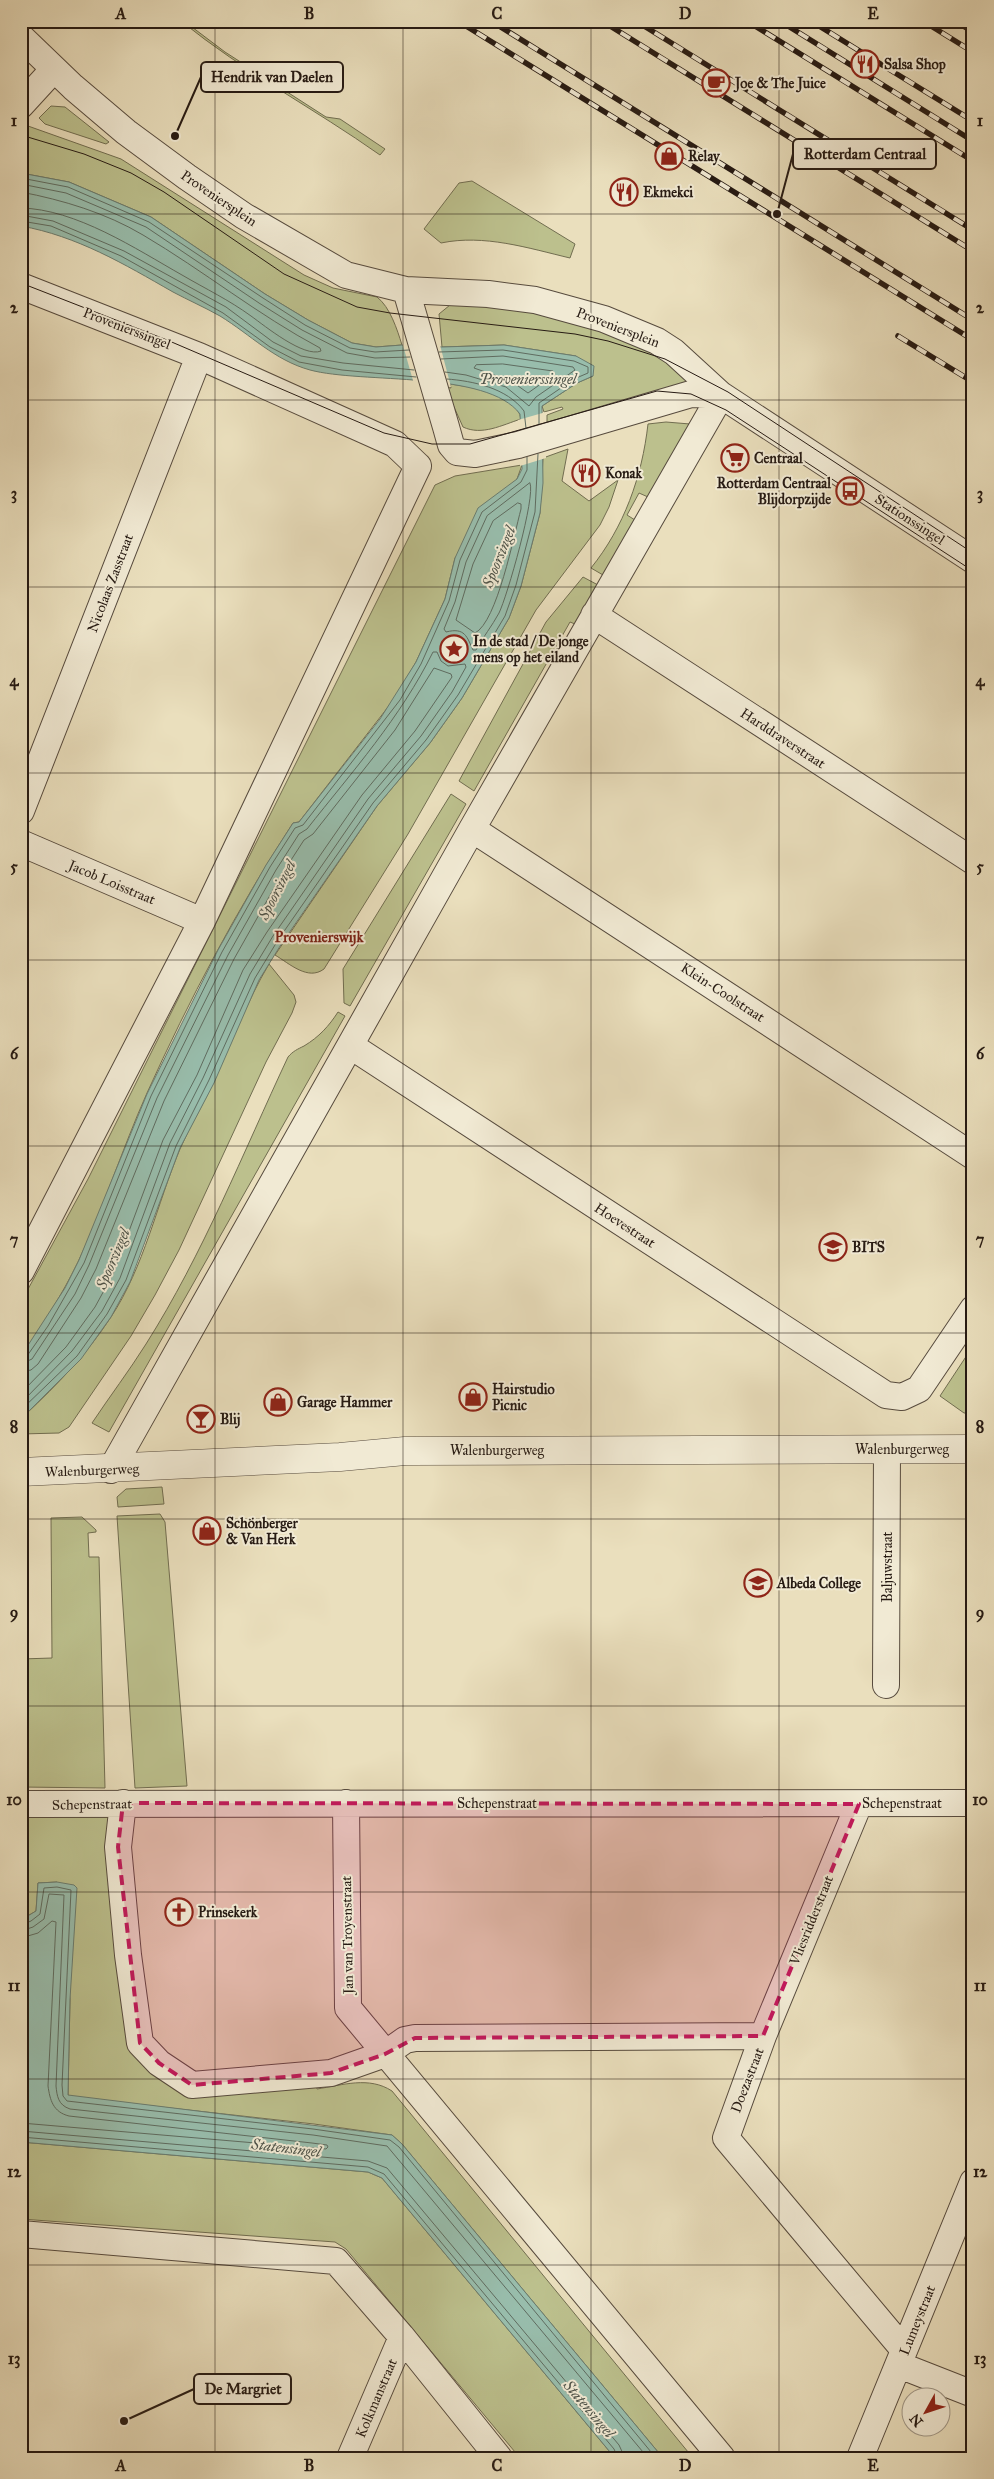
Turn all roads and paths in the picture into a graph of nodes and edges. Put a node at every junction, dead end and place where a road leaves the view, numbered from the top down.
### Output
1 (21, 37) edge
2 (54, 69) junction
3 (21, 106) edge
4 (21, 286) edge
5 (406, 290) junction
6 (198, 356) junction
7 (721, 395) junction
8 (458, 452) junction
9 (418, 466) junction
10 (973, 560) edge
11 (594, 615) junction
12 (21, 811) edge
13 (472, 829) junction
14 (21, 843) edge
15 (973, 861) edge
16 (202, 921) junction
17 (351, 1046) junction
18 (973, 1156) edge
19 (21, 1272) edge
20 (973, 1309) edge
21 (887, 1449) junction
22 (973, 1449) edge
23 (111, 1470) junction
24 (21, 1472) edge
25 (886, 1684) dead end
26 (123, 1803) junction
27 (346, 1803) junction
28 (973, 1803) edge
29 (21, 1804) edge
30 (859, 1804) junction
31 (764, 2036) junction
32 (385, 2054) junction
33 (973, 2182) edge
34 (21, 2234) edge
35 (402, 2337) junction
36 (902, 2357) junction
37 (973, 2394) edge
38 (350, 2458) edge
39 (499, 2458) edge
40 (722, 2458) edge
41 (860, 2458) edge

1 - 2 street, Proveniersplein
2 - 3 street
2 - 5 street, Proveniersplein
4 - 6 street, Provenierssingel
5 - 7 street, Proveniersplein
5 - 8 street
6 - 9 street, Provenierssingel
6 - 12 street, Nicolaas Zasstraat
7 - 8 street
7 - 10 street, Stationssingel
7 - 11 street
8 - 9 street
9 - 16 street
11 - 13 street
11 - 15 street, Harddraverstraat
13 - 17 street
13 - 18 street, Klein-Coolstraat
14 - 16 street, Jacob Loisstraat
16 - 19 street
17 - 20 street, Hoevestraat
17 - 23 street
21 - 22 street, Walenburgerweg
21 - 23 street, Walenburgerweg
21 - 25 street, Baljuwstraat
23 - 24 street, Walenburgerweg
26 - 27 street, Schepenstraat
26 - 29 street, Schepenstraat
26 - 32 street
27 - 30 street, Schepenstraat
27 - 32 street, Jan van Troyenstraat
28 - 30 street, Schepenstraat
30 - 31 street, Vliesridderstraat
31 - 32 street, Doezastraat
31 - 36 street, Doezastraat
32 - 40 street
33 - 36 street, Lumeystraat
34 - 35 street
35 - 38 street, Kolkmanstraat
35 - 39 street
36 - 37 street
36 - 41 street, Lumeystraat

